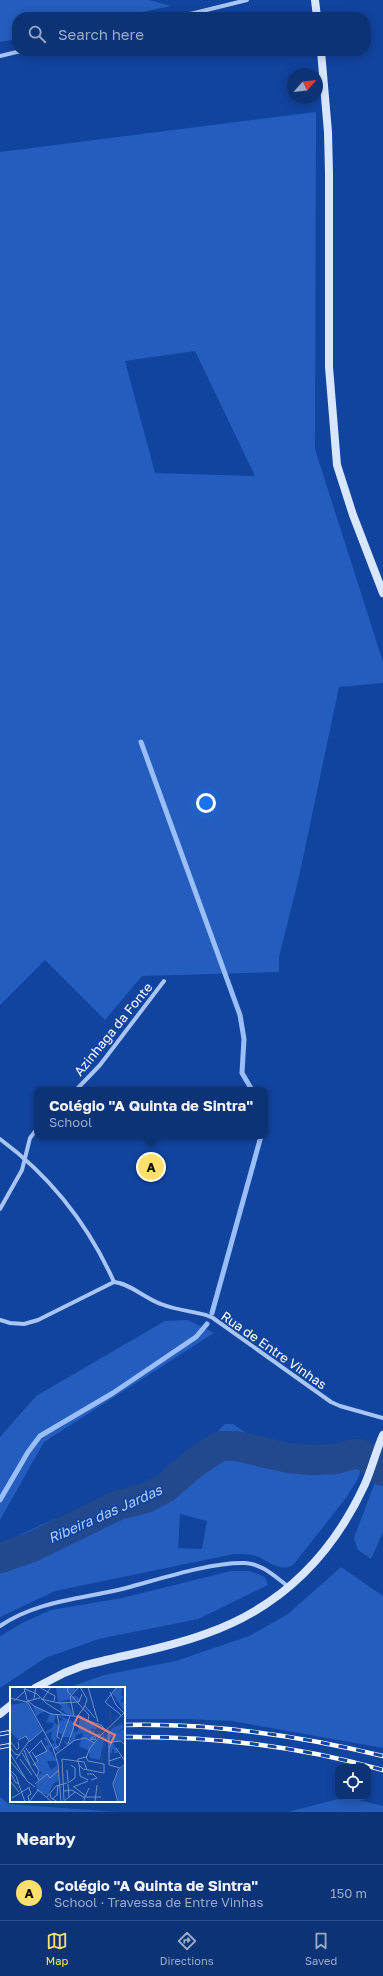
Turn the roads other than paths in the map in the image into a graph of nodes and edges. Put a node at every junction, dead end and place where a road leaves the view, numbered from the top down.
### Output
1 (247, 0) edge
2 (315, 0) edge
3 (198, 12) edge
4 (316, 12) edge
5 (12, 53) edge
6 (0, 56) edge
7 (321, 56) edge
8 (383, 593) edge
9 (164, 981) dead end
10 (79, 1087) edge
11 (34, 1133) edge
12 (0, 1139) edge
13 (25, 1160) junction
14 (0, 1209) edge
15 (114, 1282) junction
16 (0, 1320) edge
17 (383, 1418) edge
18 (382, 1437) edge
19 (289, 1588) junction
20 (0, 1626) edge
21 (37, 1687) edge
22 (10, 1706) edge
23 (0, 1714) edge

1 - 3 street
2 - 4 main road
5 - 6 street
7 - 8 main road
9 - 10 street, Azinhaga da Fonte
11 - 13 street
12 - 13 street
13 - 14 street
13 - 15 street
15 - 16 street
15 - 17 street, Rua de Entre Vinhas
18 - 19 main road
19 - 20 street
19 - 21 main road
22 - 23 main road

